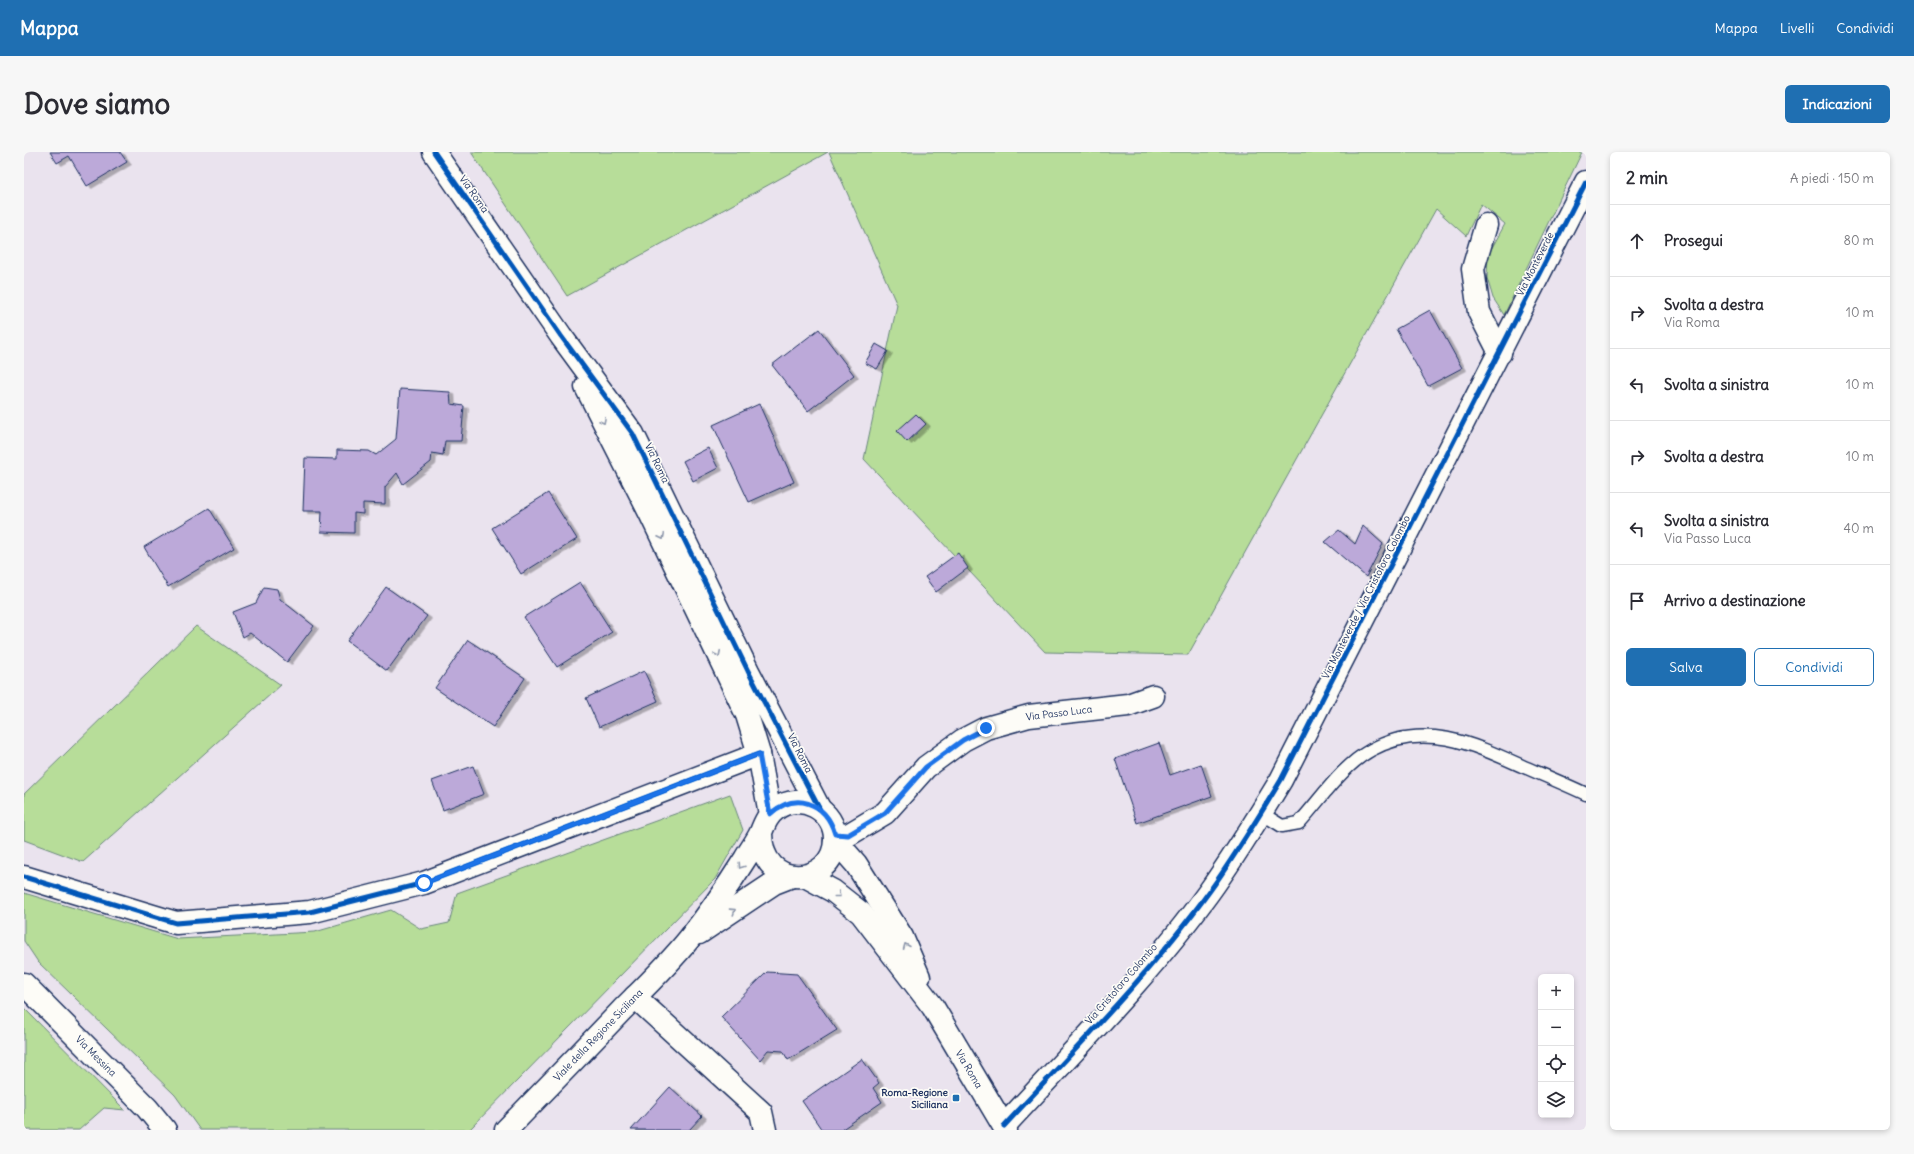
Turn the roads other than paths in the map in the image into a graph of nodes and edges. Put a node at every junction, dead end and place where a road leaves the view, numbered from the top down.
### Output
1 (434, 152) edge
2 (1586, 182) edge
3 (1486, 225) dead end
4 (561, 336) junction
5 (1500, 353) junction
6 (1153, 696) dead end
7 (759, 754) junction
8 (1586, 794) edge
9 (819, 808) junction
10 (1261, 813) junction
11 (765, 823) junction
12 (835, 837) junction
13 (1242, 846) joint
14 (798, 876) junction
15 (24, 877) edge
16 (688, 940) junction
17 (24, 984) edge
18 (635, 997) junction
19 (933, 1007) junction
20 (1005, 1128) edge
21 (165, 1130) edge
22 (506, 1130) edge
23 (765, 1130) edge

1 - 4 street, Via Roma
2 - 5 street, Via Monteverde
3 - 5 street
4 -> 7 street, Via Roma
4 - 9 street, Via Roma
5 - 10 street, Via Monteverde / Via Cristoforo Colombo
6 - 12 street, Via Passo Luca
7 - 11 street, Via Roma
7 - 15 street
8 - 10 lane
9 - 11 street
9 - 12 street
10 - 13 street, Via Monteverde / Via Cristoforo Colombo
11 - 14 street
11 -> 16 street
12 - 14 street
19 -> 12 street
13 - 20 street, Via Cristoforo Colombo
16 -> 14 street
14 -> 19 street
16 - 18 street, Viale della Regione Siciliana
17 - 21 street, Via Messina
18 - 22 street, Viale della Regione Siciliana
18 - 23 street
19 - 20 street, Via Roma

